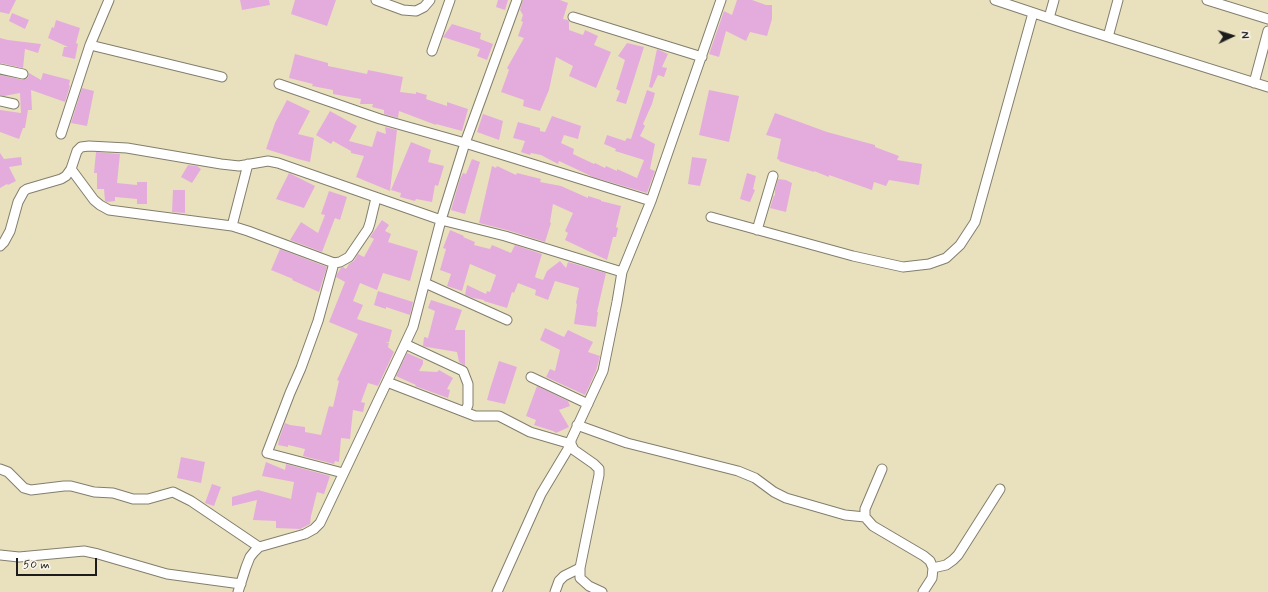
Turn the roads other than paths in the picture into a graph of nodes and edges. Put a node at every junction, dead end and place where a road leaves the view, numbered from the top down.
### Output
1 (109, 0) edge
2 (376, 0) edge
3 (430, 0) edge
4 (450, 0) edge
5 (516, 0) edge
6 (721, 0) edge
7 (995, 0) edge
8 (1054, 0) edge
9 (1118, 0) edge
10 (1207, 0) edge
11 (1033, 13) junction
12 (573, 17) dead end
13 (1049, 18) junction
14 (1268, 19) edge
15 (1268, 32) edge
16 (1108, 37) junction
17 (90, 45) junction
18 (432, 51) dead end
19 (702, 56) junction
20 (0, 69) edge
21 (23, 74) dead end
22 (222, 77) dead end
23 (1254, 83) junction
24 (279, 84) dead end
25 (1268, 87) edge
26 (0, 101) edge
27 (14, 104) dead end
28 (60, 134) dead end
29 (465, 144) junction
30 (248, 164) junction
31 (71, 169) junction
32 (773, 176) dead end
33 (376, 198) junction
34 (651, 201) junction
35 (711, 217) dead end
36 (441, 220) junction
37 (232, 226) junction
38 (757, 230) junction
39 (0, 246) edge
40 (334, 263) junction
41 (622, 272) junction
42 (425, 283) junction
43 (507, 320) dead end
44 (405, 344) junction
45 (531, 377) dead end
46 (387, 382) junction
47 (588, 404) junction
48 (465, 412) junction
49 (577, 425) junction
50 (571, 444) junction
51 (0, 469) edge
52 (882, 469) dead end
53 (343, 473) junction
54 (1000, 489) dead end
55 (865, 517) junction
56 (259, 547) junction
57 (0, 555) edge
58 (580, 568) junction
59 (933, 568) junction
60 (240, 588) edge
61 (497, 592) edge
62 (555, 592) edge
63 (602, 592) edge
64 (923, 592) edge

1 - 17 street
2 - 3 street
4 - 18 street
5 - 29 street
6 - 19 street
7 - 11 street
8 - 13 street
9 - 16 street
10 - 14 street
11 - 13 street
11 - 38 street
12 - 19 street
13 - 16 street
15 - 23 street
16 - 23 street
17 - 22 street
17 - 28 street
19 - 34 street
20 - 21 street
23 - 25 street
24 - 29 street
26 - 27 street
29 - 34 street
29 - 36 street
30 - 31 street
30 - 33 street
30 - 37 street
31 - 37 street
31 - 39 street
32 - 38 street
33 - 36 street
33 - 40 street
34 - 41 street
35 - 38 street
36 - 41 street
36 - 42 street
37 - 40 street
40 - 53 street
41 - 47 street
42 - 43 street
42 - 44 street
44 - 46 street
44 - 48 street
45 - 47 street
46 - 48 street
46 - 53 street
47 - 49 street
48 - 50 street
49 - 50 street
49 - 55 street
50 - 58 street
50 - 61 street
51 - 56 street
52 - 55 street
53 - 56 street
54 - 59 street
55 - 59 street
56 - 60 street
57 - 60 street
58 - 62 street
58 - 63 street
59 - 64 street

